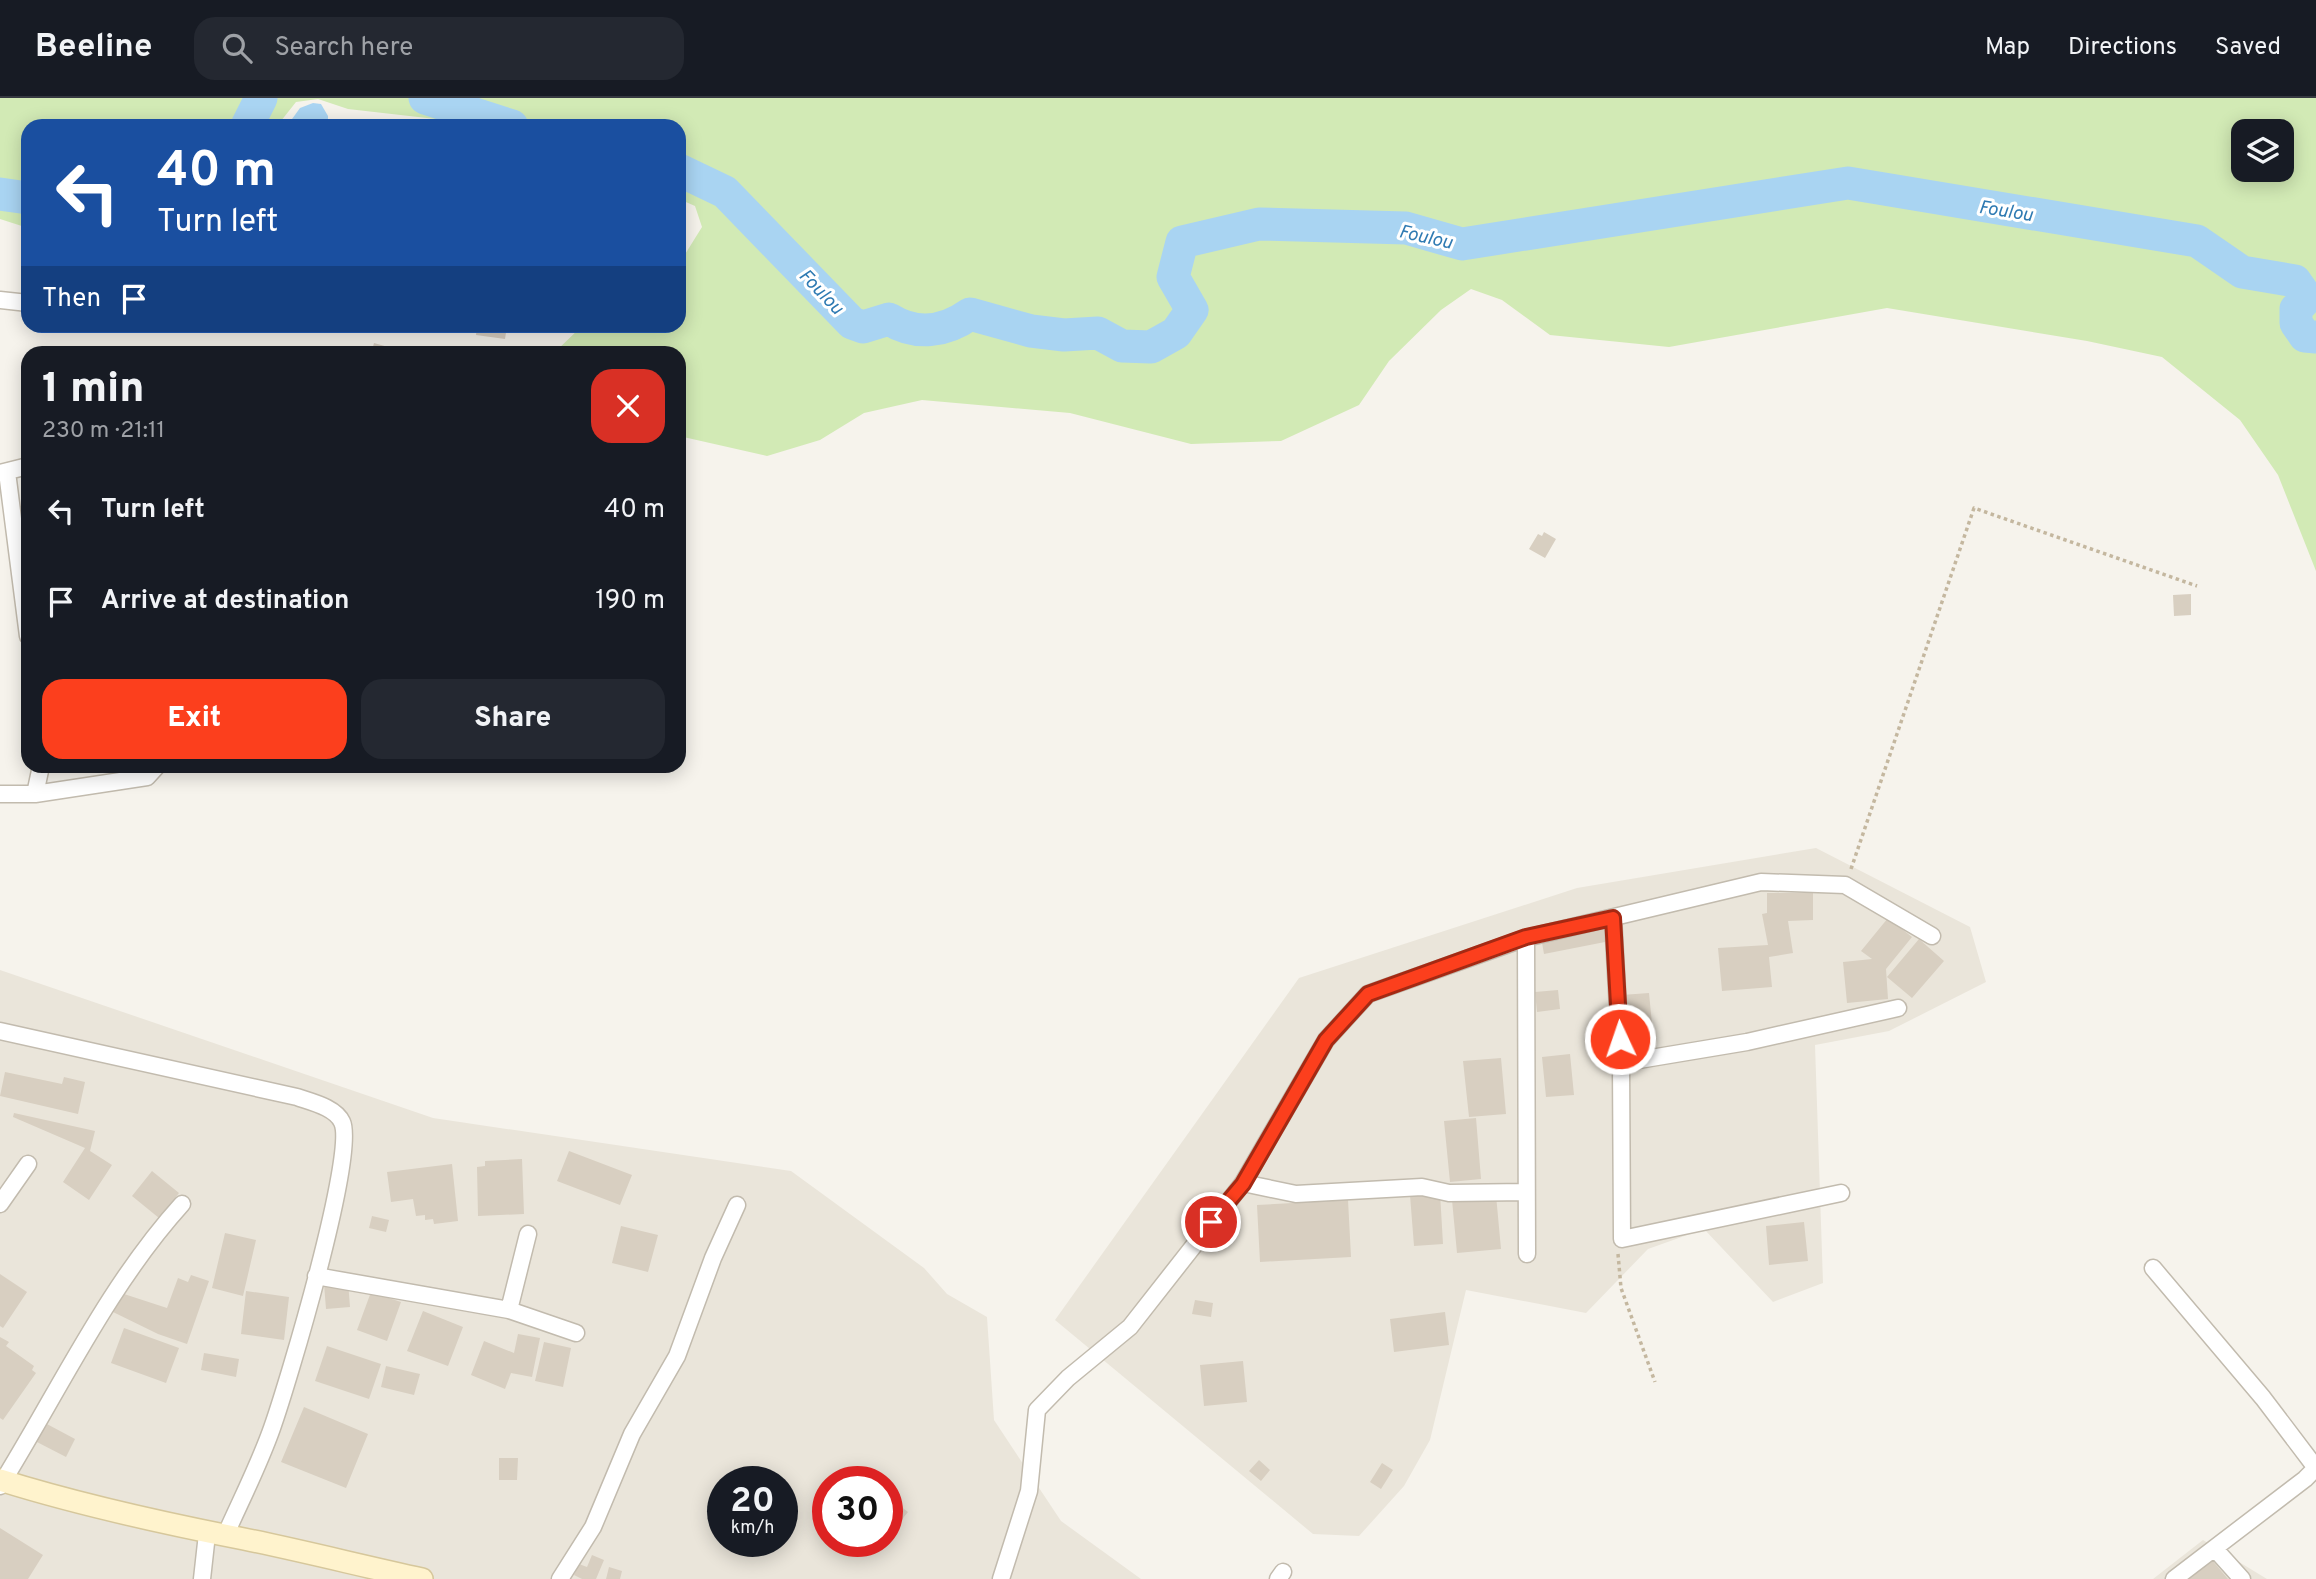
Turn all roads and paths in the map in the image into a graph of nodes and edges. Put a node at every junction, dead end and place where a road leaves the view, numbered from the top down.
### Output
1 (0, 300) edge
2 (21, 302) edge
3 (21, 468) edge
4 (4, 473) edge
5 (2197, 586) dead end
6 (21, 588) edge
7 (40, 773) edge
8 (151, 773) edge
9 (0, 794) edge
10 (35, 794) junction
11 (1845, 885) junction
12 (1613, 918) junction
13 (1932, 936) dead end
14 (1526, 937) junction
15 (1898, 1008) dead end
16 (0, 1031) edge
17 (1621, 1063) junction
18 (28, 1164) dead end
19 (1243, 1184) junction
20 (1526, 1192) junction
21 (1841, 1193) dead end
22 (0, 1204) edge
23 (182, 1204) dead end
24 (737, 1205) dead end
25 (527, 1234) dead end
26 (1622, 1238) junction
27 (1527, 1254) dead end
28 (2153, 1268) dead end
29 (316, 1276) junction
30 (509, 1310) junction
31 (576, 1333) dead end
32 (1655, 1382) dead end
33 (2316, 1468) edge
34 (1, 1482) edge
35 (216, 1535) junction
36 (2215, 1549) junction
37 (202, 1579) edge
38 (422, 1579) edge
39 (560, 1579) edge
40 (1001, 1579) edge
41 (2174, 1579) edge
42 (2242, 1579) edge

1 - 2 street
3 - 4 street
4 - 6 street
5 - 11 path
7 - 10 street
8 - 10 street
9 - 10 street
11 - 12 street
11 - 13 street
12 - 14 street
12 - 17 street
14 - 19 street
14 - 20 street
15 - 17 street
16 - 29 street
17 - 26 street
18 - 22 street
19 - 20 street
19 - 40 street
20 - 27 street
21 - 26 street
23 - 34 street
24 - 39 street
25 - 30 street
26 - 32 path
28 - 33 street
29 - 30 street
29 - 35 street
30 - 31 street
33 - 36 street
34 - 35 street
35 - 37 street
35 - 38 street
36 - 41 street
36 - 42 street

